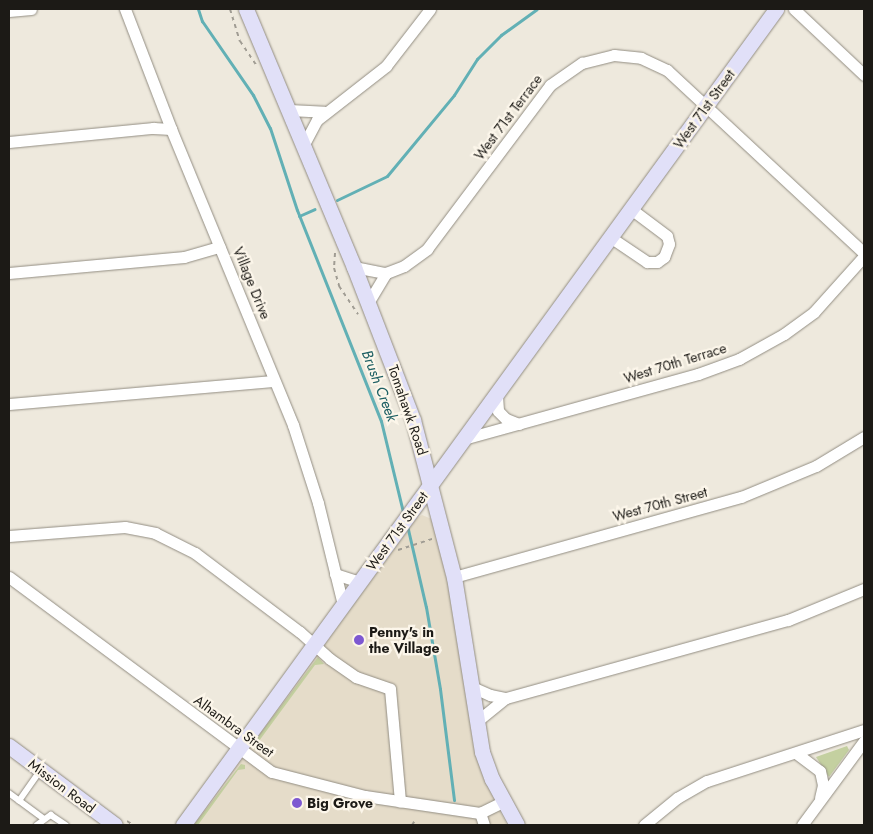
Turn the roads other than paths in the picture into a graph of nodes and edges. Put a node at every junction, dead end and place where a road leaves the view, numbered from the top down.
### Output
1 (31, 9) edge
2 (125, 9) edge
3 (246, 9) edge
4 (430, 9) edge
5 (776, 9) edge
6 (794, 9) edge
7 (9, 11) edge
8 (864, 75) edge
9 (706, 105) junction
10 (289, 110) junction
11 (324, 112) junction
12 (171, 129) junction
13 (9, 142) edge
14 (303, 146) junction
15 (631, 209) junction
16 (610, 238) junction
17 (220, 248) junction
18 (864, 254) edge
19 (354, 267) junction
20 (9, 273) edge
21 (386, 273) junction
22 (368, 303) junction
23 (274, 381) junction
24 (497, 396) junction
25 (9, 404) edge
26 (519, 424) junction
27 (864, 437) edge
28 (467, 438) junction
29 (432, 484) junction
30 (9, 536) edge
31 (335, 574) junction
32 (454, 576) junction
33 (9, 577) edge
34 (360, 582) junction
35 (864, 588) edge
36 (343, 605) junction
37 (314, 645) junction
38 (472, 687) junction
39 (506, 698) junction
40 (476, 722) junction
41 (864, 730) edge
42 (864, 741) edge
43 (9, 746) edge
44 (239, 748) junction
45 (796, 753) junction
46 (41, 770) junction
47 (9, 793) edge
48 (820, 800) junction
49 (19, 801) junction
50 (400, 802) junction
51 (503, 802) junction
52 (480, 813) junction
53 (43, 818) junction
54 (36, 825) edge
55 (66, 825) edge
56 (115, 825) edge
57 (183, 825) edge
58 (484, 825) edge
59 (517, 825) edge
60 (644, 825) edge
61 (802, 825) edge

1 - 7 street
2 - 12 street, Village Drive
3 - 10 street, Tomahawk Road
4 - 11 street
5 - 9 street, West 71st Street
6 - 8 street
9 - 15 street, West 71st Street
9 - 18 street, West 71st Terrace
9 - 21 street, West 71st Terrace
10 - 11 street
10 - 14 street, Tomahawk Road
11 - 14 street
12 - 13 street
12 - 17 street, Village Drive
14 - 19 street, Tomahawk Road
15 - 16 street, West 71st Street
15 - 16 street
16 - 24 street, West 71st Street
17 - 20 street
17 - 23 street, Village Drive
18 - 26 street, West 70th Terrace
19 - 21 street
19 - 22 street, Tomahawk Road
21 - 22 street
22 - 29 street, Tomahawk Road
23 - 25 street
23 - 31 street, Village Drive
24 - 26 street
24 - 28 street, West 71st Street
26 - 28 street, West 70th Terrace
27 - 32 street, West 70th Street
28 - 29 street, West 71st Street
29 - 32 street, Tomahawk Road
29 - 34 street, West 71st Street
30 - 37 street
31 - 34 street
31 - 36 street, Village Drive
32 - 38 street, Tomahawk Road
33 - 44 street, Alhambra Street
34 - 36 street, West 71st Street
35 - 39 street
36 - 37 street, West 71st Street
37 - 44 street, West 71st Street
37 - 50 street
38 - 39 street
38 - 40 street, Tomahawk Road
39 - 40 street
40 - 51 street, Tomahawk Road
41 - 45 street
42 - 48 street
43 - 46 street, Mission Road
44 - 50 street, Alhambra Street
44 - 57 street, West 71st Street
45 - 48 street
45 - 60 street
46 - 49 lane
46 - 56 street, Mission Road
47 - 49 lane
48 - 61 street
49 - 53 lane
50 - 52 street, Alhambra Street
51 - 52 street
51 - 59 street, Tomahawk Road
52 - 58 street
53 - 54 lane
53 - 55 lane

